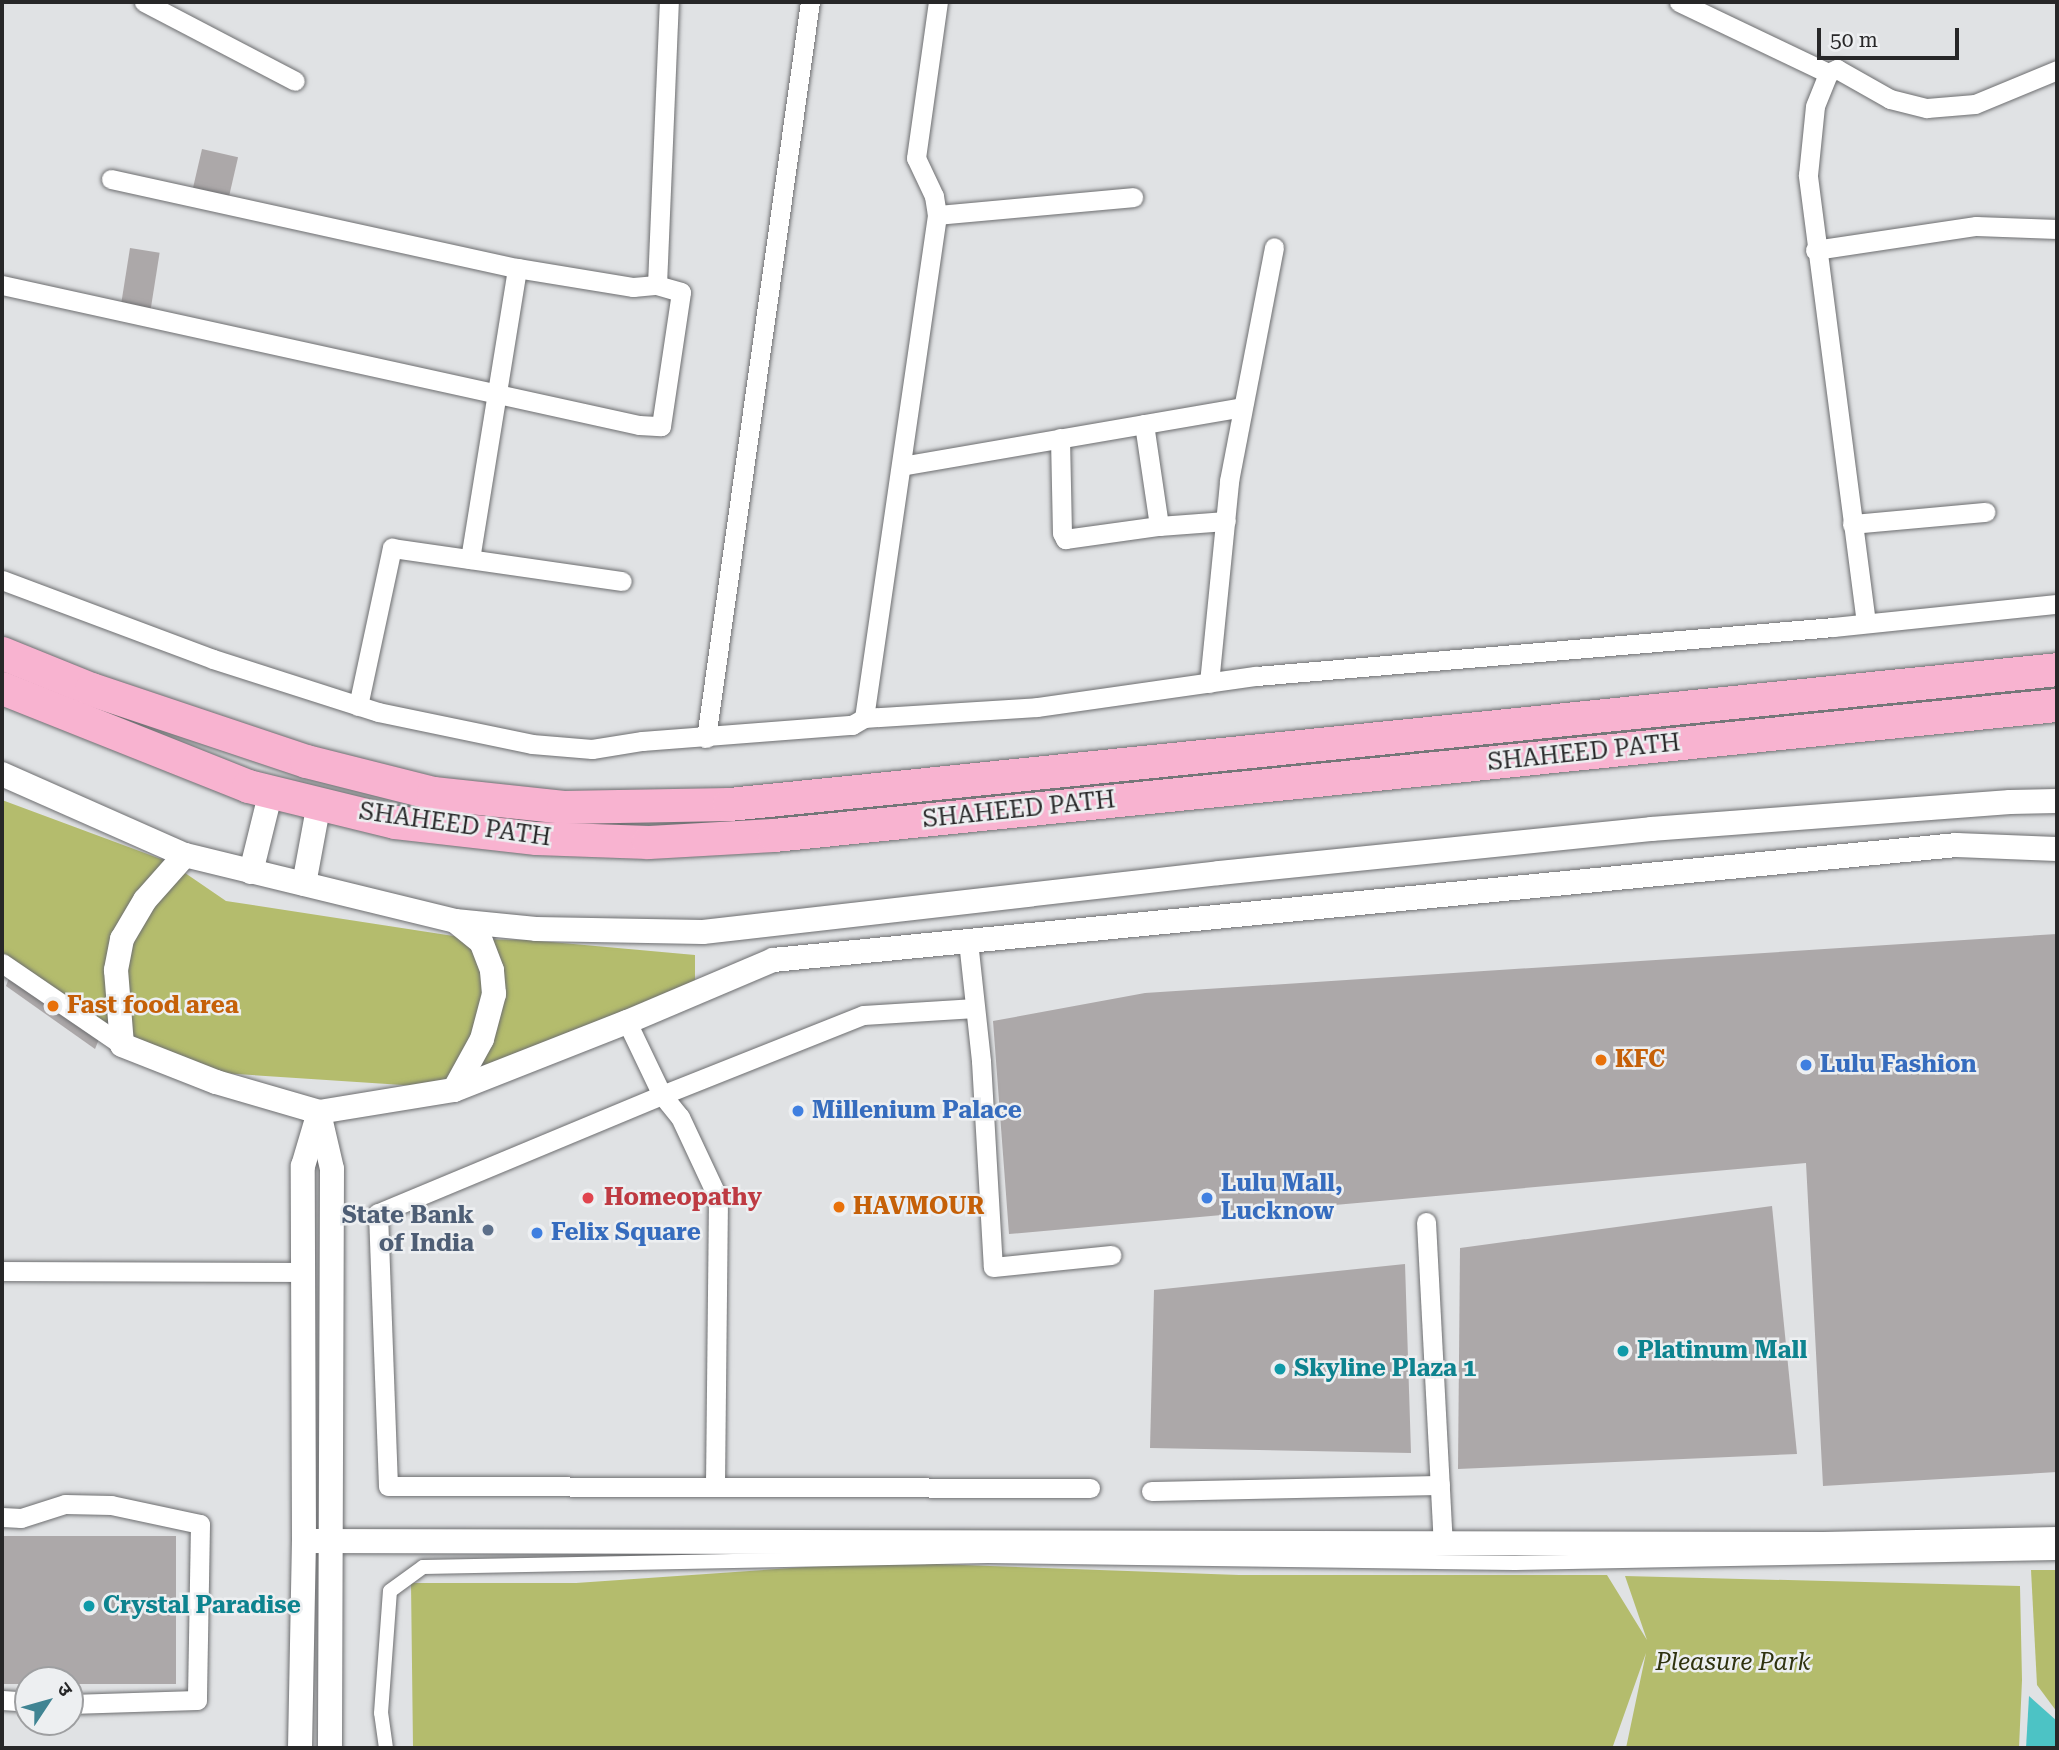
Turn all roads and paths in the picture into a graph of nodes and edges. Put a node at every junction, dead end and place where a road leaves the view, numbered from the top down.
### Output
1 (144, 2) edge
2 (669, 2) edge
3 (810, 2) edge
4 (938, 2) edge
5 (1679, 2) edge
6 (2057, 70) edge
7 (1828, 73) junction
8 (295, 81) dead end
9 (111, 179) dead end
10 (1133, 197) dead end
11 (937, 215) junction
12 (2057, 229) edge
13 (1274, 247) dead end
14 (1815, 250) junction
15 (517, 268) junction
16 (2, 285) edge
17 (657, 285) junction
18 (499, 394) junction
19 (1241, 407) junction
20 (1144, 424) junction
21 (1060, 438) junction
22 (901, 466) junction
23 (1985, 512) dead end
24 (1226, 521) junction
25 (1852, 524) junction
26 (1159, 526) junction
27 (470, 559) junction
28 (2, 580) edge
29 (622, 581) dead end
30 (2057, 604) edge
31 (1866, 623) junction
32 (2, 653) edge
33 (2057, 669) edge
34 (1209, 683) junction
35 (2, 688) edge
36 (2057, 705) edge
37 (358, 706) junction
38 (864, 718) junction
39 (706, 738) junction
40 (2, 774) edge
41 (271, 791) junction
42 (2057, 802) edge
43 (319, 803) junction
44 (2057, 849) edge
45 (185, 855) junction
46 (251, 872) junction
47 (304, 884) junction
48 (455, 921) junction
49 (968, 941) junction
50 (2, 963) edge
51 (975, 1008) junction
52 (627, 1022) junction
53 (122, 1045) junction
54 (454, 1090) junction
55 (662, 1095) junction
56 (319, 1112) junction
57 (1426, 1222) dead end
58 (1111, 1255) dead end
59 (2, 1271) edge
60 (303, 1272) junction
61 (715, 1485) junction
62 (1440, 1485) junction
63 (1090, 1488) dead end
64 (1151, 1491) dead end
65 (2, 1517) edge
66 (2057, 1539) edge
67 (304, 1541) junction
68 (331, 1542) junction
69 (1443, 1544) junction
70 (2057, 1553) edge
71 (84, 1704) edge
72 (300, 1748) edge
73 (330, 1748) edge
74 (386, 1748) edge

1 - 8 street
2 - 17 street
3 - 39 street
4 - 11 street
5 - 7 street
6 - 7 street
7 - 14 street
9 - 15 street
10 - 11 street
11 - 22 street
12 - 14 street
13 - 19 street
14 - 25 street
15 - 17 street
15 - 18 street
16 - 18 street
17 - 18 street
18 - 27 street
19 - 20 street
19 - 24 street
20 - 21 street
20 - 26 street
21 - 22 street
21 - 26 street
22 - 38 street
23 - 25 street
24 - 26 street
24 - 34 street
25 - 31 street
27 - 29 street
27 - 37 street
28 - 37 street
30 - 31 street
31 - 34 street
32 - 33 highway, SHAHEED PATH
34 - 38 street
35 - 41 highway, SHAHEED PATH
36 - 43 highway, SHAHEED PATH
37 - 39 street
38 - 39 street
40 - 45 street
41 - 43 highway, SHAHEED PATH
41 - 46 street
42 - 48 street
43 - 47 street
44 - 49 street
45 - 46 street
45 - 53 street
46 - 47 street
47 - 48 street
48 - 54 street
49 - 51 street
49 - 52 street
50 - 53 street
51 - 55 street
51 - 58 street
52 - 54 street
52 - 55 street
53 - 56 street
54 - 56 street
55 - 61 street
55 - 61 street
56 - 60 street
56 - 68 street
57 - 62 street
59 - 60 street
60 - 67 street
61 - 63 street
62 - 64 street
62 - 69 street
65 - 71 street
66 - 69 street
67 - 68 street
67 - 72 street
68 - 69 street
68 - 73 street
70 - 74 street

